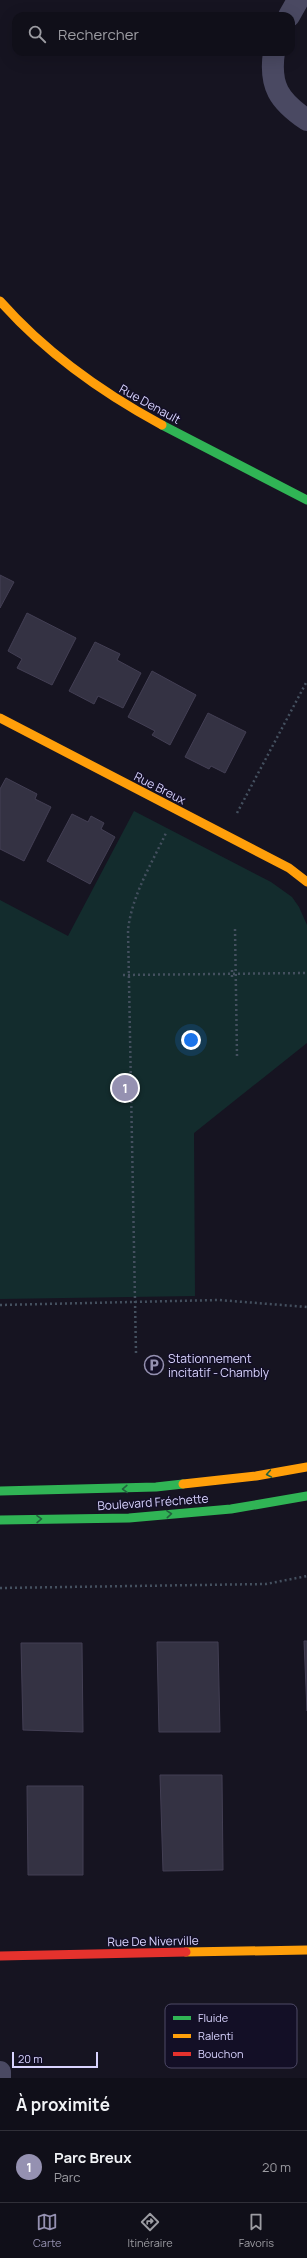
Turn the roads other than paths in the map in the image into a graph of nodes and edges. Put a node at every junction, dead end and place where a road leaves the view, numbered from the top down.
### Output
1 (298, 0) edge
2 (291, 12) edge
3 (274, 56) edge
4 (307, 120) edge
5 (0, 301) edge
6 (307, 500) edge
7 (0, 718) edge
8 (307, 882) edge
9 (307, 1467) edge
10 (0, 1491) edge
11 (307, 1496) edge
12 (0, 1520) edge
13 (307, 1950) edge
14 (0, 1956) edge
15 (0, 2072) edge
16 (0, 2078) edge

1 - 2 street
3 - 4 street
5 - 6 street, Rue Denault
7 - 8 street, Rue Breux
9 -> 10 street, Boulevard Fréchette
12 -> 11 street, Boulevard Fréchette
13 - 14 street, Rue De Niverville
15 - 16 street

